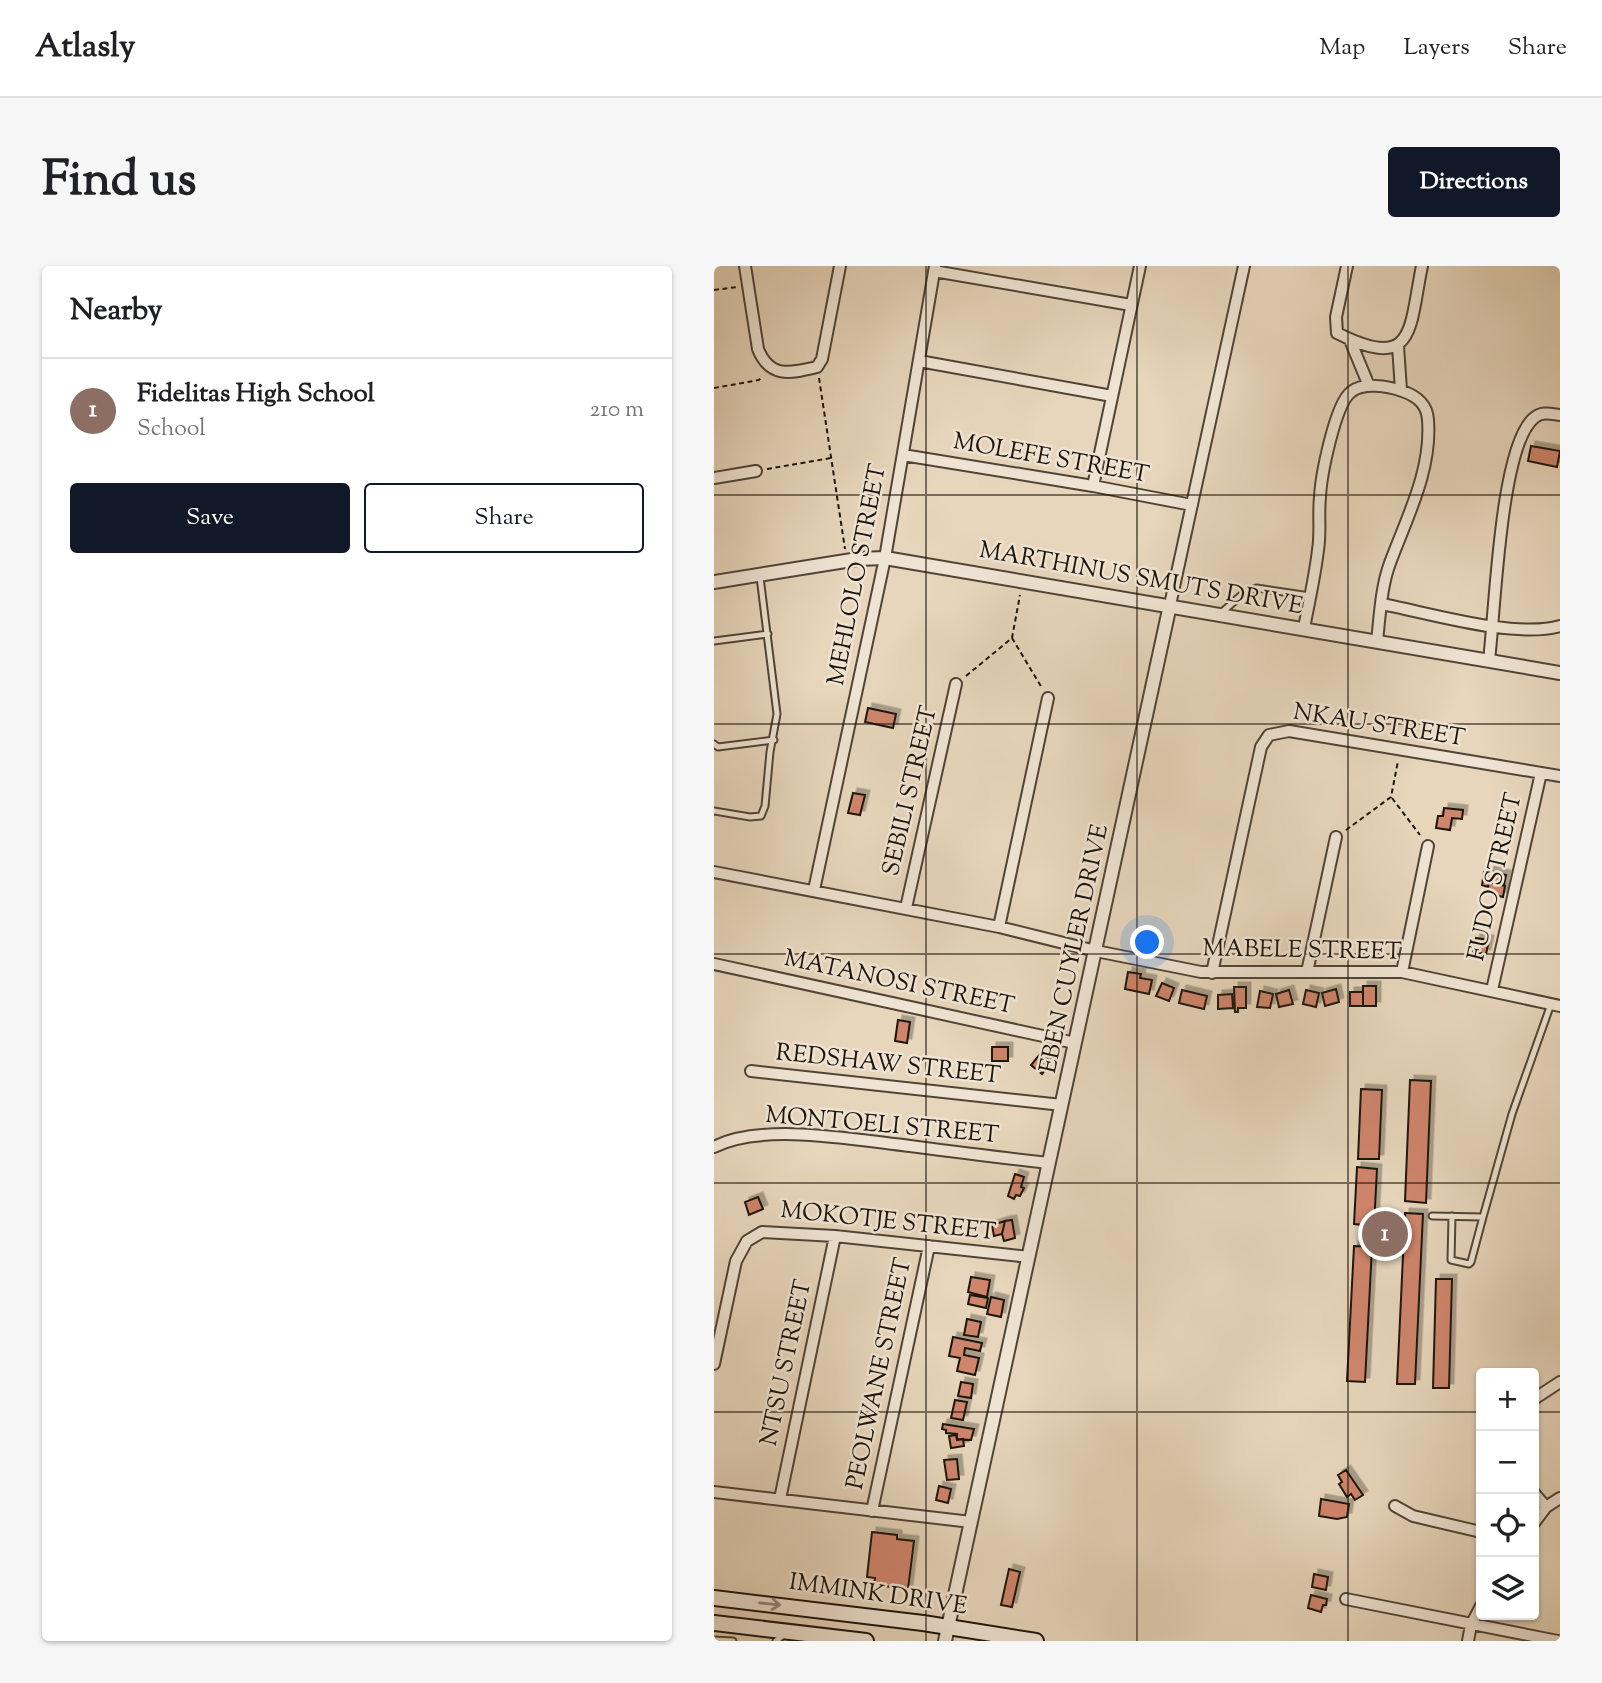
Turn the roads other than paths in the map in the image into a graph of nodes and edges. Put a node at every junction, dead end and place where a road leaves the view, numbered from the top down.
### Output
1 (745, 266) edge
2 (840, 266) edge
3 (1139, 266) edge
4 (1244, 266) edge
5 (1347, 266) edge
6 (1422, 266) edge
7 (935, 269) edge
8 (1131, 305) junction
9 (1350, 340) junction
10 (1398, 346) junction
11 (919, 361) junction
12 (1369, 386) junction
13 (1401, 390) junction
14 (1112, 396) junction
15 (1560, 415) edge
16 (903, 456) junction
17 (756, 471) road end
18 (714, 478) edge
19 (1093, 486) junction
20 (1192, 505) junction
21 (885, 558) junction
22 (760, 574) junction
23 (714, 582) edge
24 (1310, 596) junction
25 (1382, 604) junction
26 (1170, 606) junction
27 (1220, 614) junction
28 (1560, 625) edge
29 (1493, 626) junction
30 (1304, 628) junction
31 (768, 634) junction
32 (714, 641) edge
33 (1377, 641) junction
34 (1489, 660) junction
35 (1560, 673) edge
36 (956, 684) road end
37 (1048, 698) road end
38 (774, 740) junction
39 (714, 744) edge
40 (1541, 773) junction
41 (1560, 776) edge
42 (714, 811) edge
43 (1336, 837) road end
44 (1428, 846) road end
45 (714, 872) edge
46 (814, 890) junction
47 (906, 908) junction
48 (999, 927) junction
49 (1096, 951) junction
50 (714, 964) edge
51 (1307, 972) junction
52 (1402, 972) junction
53 (1212, 973) junction
54 (1492, 990) junction
55 (1555, 1005) edge
56 (1075, 1043) junction
57 (751, 1072) dead end
58 (1062, 1105) junction
59 (714, 1147) edge
60 (1049, 1163) junction
61 (1433, 1216) dead end
62 (1452, 1216) junction
63 (1483, 1217) junction
64 (835, 1236) junction
65 (929, 1246) junction
66 (1029, 1257) junction
67 (714, 1364) edge
68 (1560, 1382) edge
69 (1539, 1396) edge
70 (714, 1492) edge
71 (1535, 1494) edge
72 (1560, 1497) edge
73 (780, 1499) junction
74 (1395, 1506) dead end
75 (1546, 1507) junction
76 (872, 1511) junction
77 (1539, 1516) edge
78 (971, 1522) junction
79 (1476, 1531) edge
80 (714, 1598) edge
81 (1346, 1599) dead end
82 (1476, 1616) edge
83 (714, 1623) edge
84 (1471, 1625) junction
85 (947, 1634) edge
86 (782, 1636) edge
87 (714, 1640) edge
88 (733, 1641) edge
89 (866, 1641) edge
90 (1036, 1641) edge
91 (1468, 1641) edge
92 (1558, 1641) edge

1 - 2 street
3 - 8 street
4 - 20 street, EBEN CUYLER DRIVE
5 - 9 street
6 - 10 street
7 - 8 street
7 - 11 street, MEHLOLO STREET
8 - 14 street
9 - 10 street
9 - 12 street
10 - 13 street
11 - 14 street
11 - 16 street, MEHLOLO STREET
12 - 13 street
12 - 24 street
13 - 25 street
14 - 19 street
15 - 29 street
16 - 19 street, MOLEFE STREET
16 - 21 street, MEHLOLO STREET
17 - 18 street
19 - 20 street, MOLEFE STREET
20 - 26 street, EBEN CUYLER DRIVE
21 - 22 street, MARTHINUS SMUTS DRIVE
21 - 26 street, MARTHINUS SMUTS DRIVE
21 - 46 street, MEHLOLO STREET
22 - 23 street, MARTHINUS SMUTS DRIVE
22 - 31 lane
24 - 27 lane
24 - 30 street
25 - 29 street
25 - 33 street
26 - 27 street, MARTHINUS SMUTS DRIVE
26 - 49 street, EBEN CUYLER DRIVE
27 - 30 street, MARTHINUS SMUTS DRIVE
28 - 29 street
29 - 34 street
30 - 33 street, MARTHINUS SMUTS DRIVE
31 - 32 lane
31 - 38 lane
33 - 34 street, MARTHINUS SMUTS DRIVE
34 - 35 street, MARTHINUS SMUTS DRIVE
36 - 47 street, SEBILI STREET
37 - 48 street
38 - 39 lane
38 - 42 lane
40 - 41 street, NKAU STREET
40 - 53 street, NKAU STREET
40 - 54 street, FUDO STREET
43 - 51 street
44 - 52 street
45 - 46 street, MABELE STREET
46 - 47 street, MABELE STREET
47 - 48 street, MABELE STREET
48 - 49 street, MABELE STREET
49 - 53 street, MABELE STREET
49 - 56 street, EBEN CUYLER DRIVE
50 - 56 street, MATANOSI STREET
51 - 52 street, MABELE STREET
51 - 53 street, MABELE STREET
52 - 54 street, MABELE STREET
54 - 55 street, MABELE STREET
55 - 63 lane
56 - 58 street, EBEN CUYLER DRIVE
57 - 58 street, REDSHAW STREET
58 - 60 street, EBEN CUYLER DRIVE
59 - 60 street, MONTOELI STREET
60 - 66 street, EBEN CUYLER DRIVE
61 - 62 lane
62 - 63 lane
62 - 63 lane
64 - 65 street, MOKOTJE STREET
64 - 67 street, MOKOTJE STREET
64 - 73 street, NTSU STREET
65 - 66 street, MOKOTJE STREET
65 - 76 street, PEOLWANE STREET
66 - 78 street, EBEN CUYLER DRIVE
68 - 69 street
70 - 73 street
71 - 75 street
72 - 75 street
73 - 76 street
74 - 79 street
75 - 77 street
76 - 78 street
78 - 85 street, EBEN CUYLER DRIVE
80 -> 85 main road, IMMINK DRIVE
81 - 84 street
82 - 84 street
83 - 86 main road, IMMINK DRIVE
84 - 91 street
84 - 92 street
85 - 90 main road, IMMINK DRIVE
86 - 89 main road, IMMINK DRIVE
87 - 88 lane

